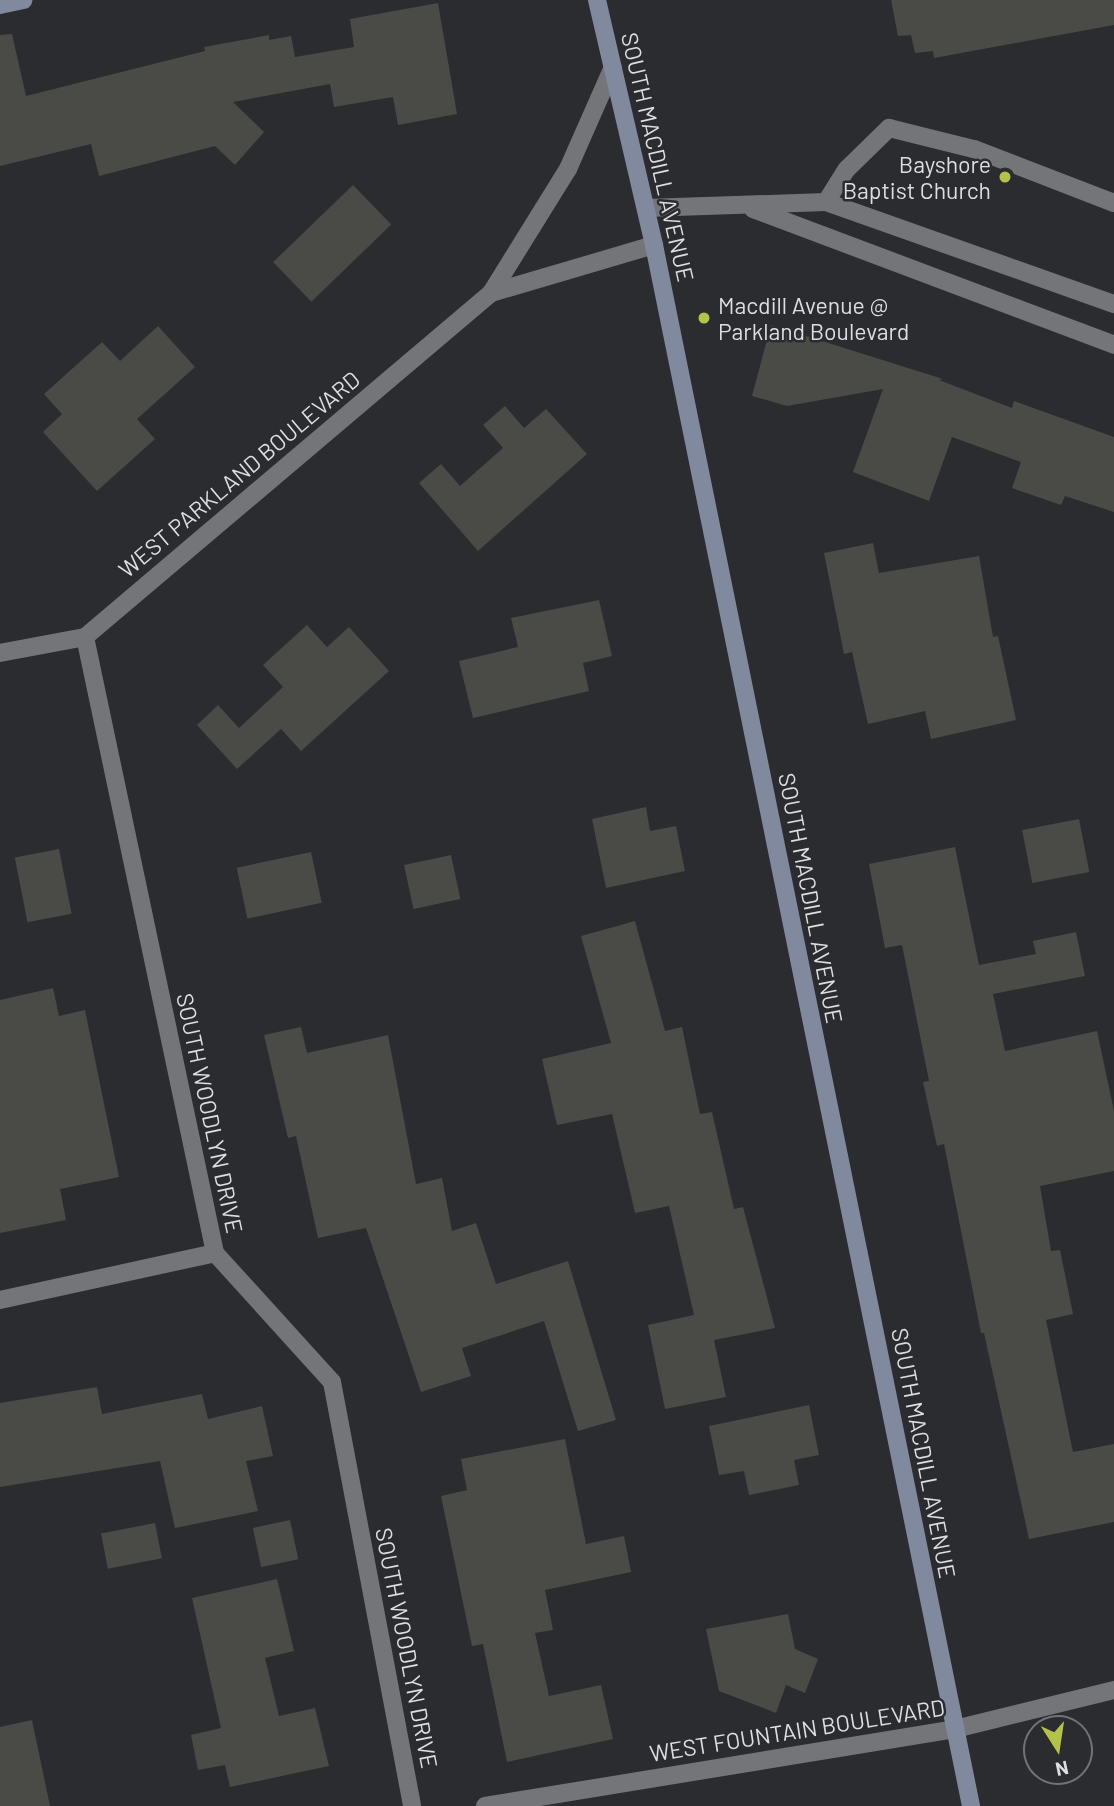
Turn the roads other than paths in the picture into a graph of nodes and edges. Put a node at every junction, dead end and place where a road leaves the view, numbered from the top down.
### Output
1 (23, 0) edge
2 (597, 0) edge
3 (0, 5) edge
4 (613, 67) junction
5 (826, 202) junction
6 (1114, 203) edge
7 (743, 206) junction
8 (646, 208) junction
9 (654, 245) junction
10 (491, 293) junction
11 (1114, 304) edge
12 (1114, 345) edge
13 (85, 637) junction
14 (0, 653) edge
15 (215, 1253) junction
16 (0, 1300) edge
17 (1114, 1690) edge
18 (954, 1729) junction
19 (412, 1806) edge
20 (485, 1806) edge
21 (971, 1806) edge

1 - 3 street
2 - 4 street, SOUTH MACDILL AVENUE
4 - 8 street, SOUTH MACDILL AVENUE
4 - 10 street, WEST PARKLAND BOULEVARD
5 - 6 street
5 - 7 street
5 - 11 street
7 - 8 street
7 - 12 street
8 - 9 street, SOUTH MACDILL AVENUE
9 - 10 street, WEST PARKLAND BOULEVARD
9 - 18 street, SOUTH MACDILL AVENUE
10 - 13 street, WEST PARKLAND BOULEVARD
13 - 14 street, WEST PARKLAND BOULEVARD
13 - 15 street, SOUTH WOODLYN DRIVE
15 - 16 street
15 - 19 street, SOUTH WOODLYN DRIVE
17 - 18 street, WEST FOUNTAIN BOULEVARD
18 - 20 street, WEST FOUNTAIN BOULEVARD
18 - 21 street, SOUTH MACDILL AVENUE

